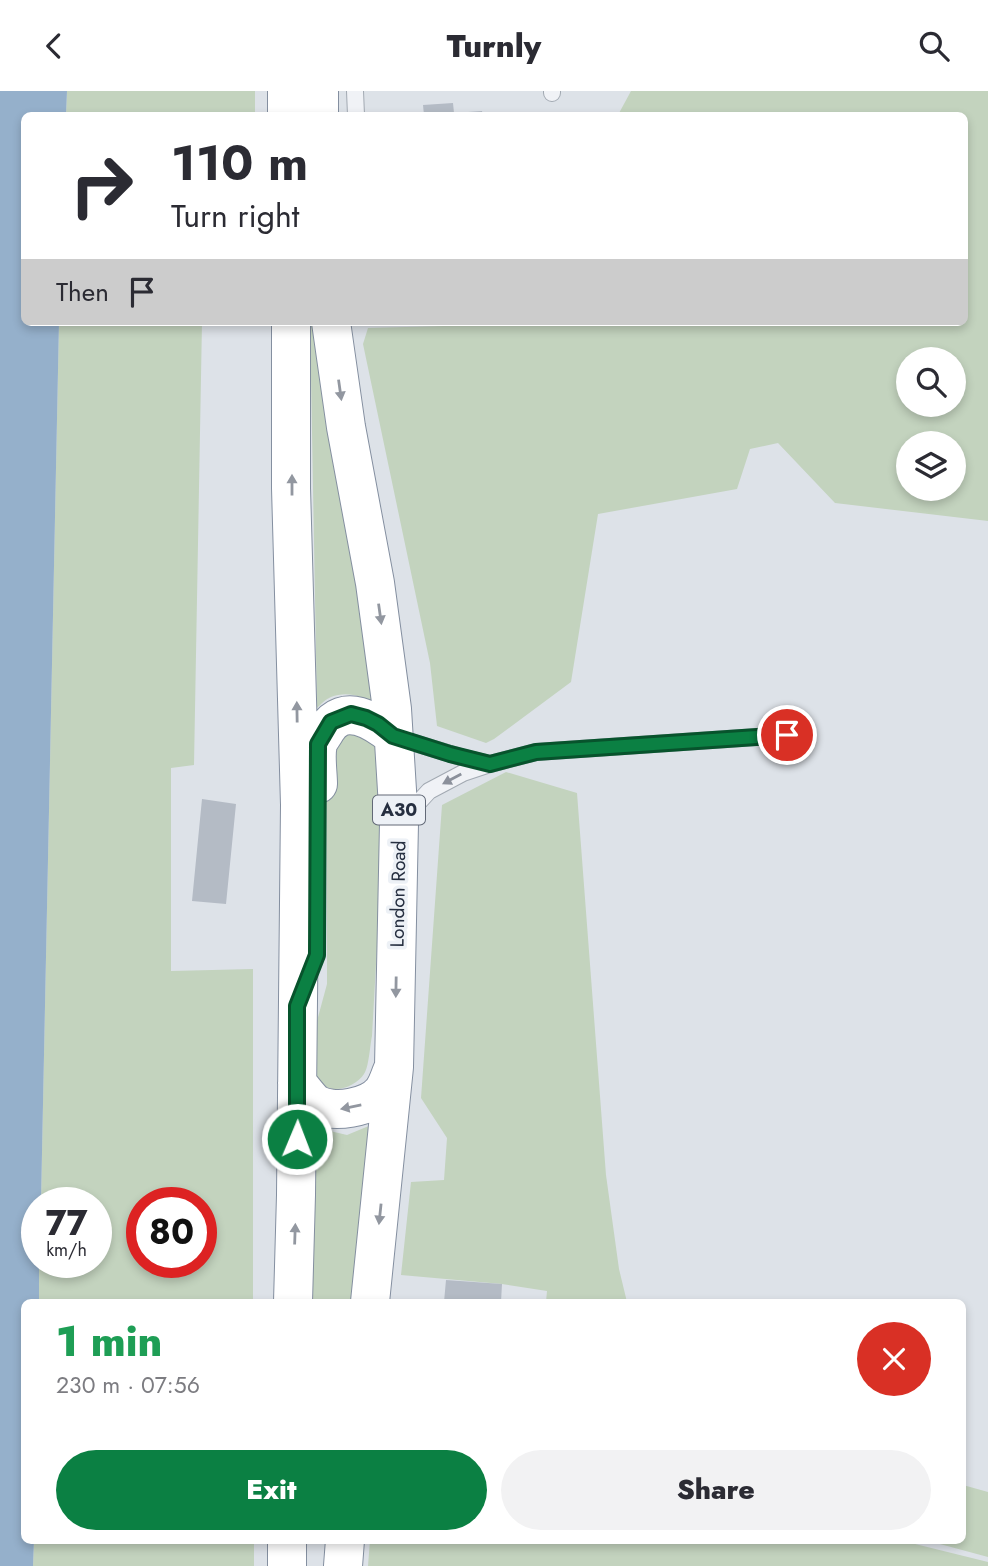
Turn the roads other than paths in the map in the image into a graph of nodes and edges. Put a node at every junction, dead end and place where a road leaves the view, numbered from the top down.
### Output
1 (287, 91) edge
2 (319, 91) edge
3 (355, 91) edge
4 (288, 112) edge
5 (319, 112) edge
6 (356, 112) edge
7 (290, 326) edge
8 (332, 326) edge
9 (787, 735) dead end
10 (393, 736) junction
11 (490, 764) junction
12 (399, 823) junction
13 (297, 1006) junction
14 (394, 1067) junction
15 (298, 1083) junction
16 (293, 1299) edge
17 (370, 1299) edge
18 (287, 1544) edge
19 (345, 1544) edge
20 (287, 1566) edge
21 (343, 1566) edge

1 - 4 highway
2 - 5 highway
3 - 6 lane
13 -> 7 highway
8 -> 10 highway, London Road / A30
9 - 11 lane
10 - 11 lane
10 - 12 highway, London Road / A30
10 - 13 highway
11 -> 12 lane
12 -> 14 highway, London Road / A30
13 - 15 highway
14 -> 15 highway, A30
14 -> 17 highway, London Road / A30
16 -> 15 highway
18 - 20 highway
19 - 21 highway

